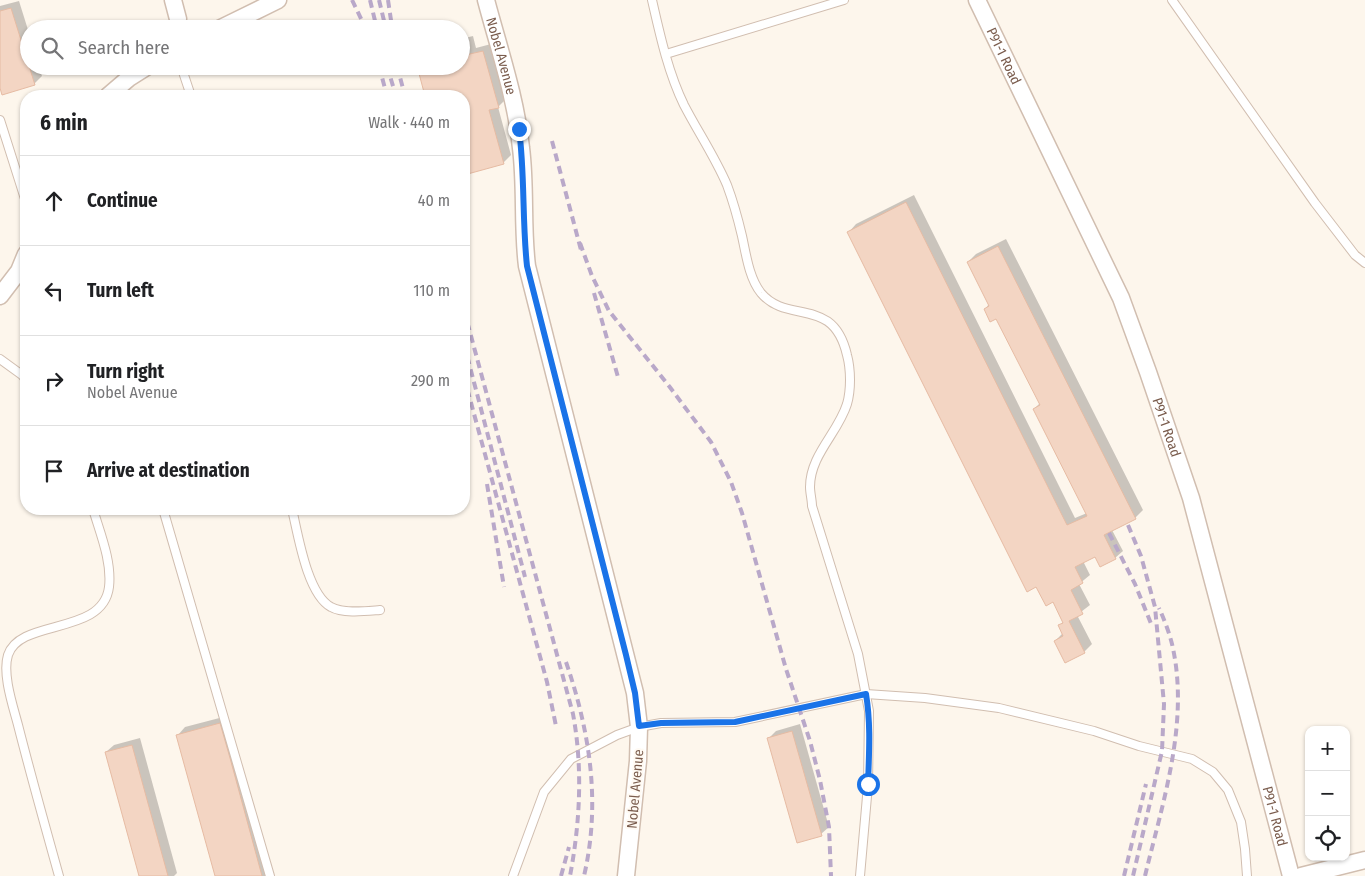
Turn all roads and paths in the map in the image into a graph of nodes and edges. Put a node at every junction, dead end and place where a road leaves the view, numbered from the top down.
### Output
1 (173, 0) edge
2 (278, 0) edge
3 (486, 0) edge
4 (652, 0) edge
5 (844, 0) edge
6 (977, 0) edge
7 (1172, 0) edge
8 (178, 19) dead end
9 (237, 20) edge
10 (666, 54) junction
11 (134, 75) edge
12 (184, 75) edge
13 (115, 90) edge
14 (189, 90) edge
15 (0, 120) edge
16 (20, 183) edge
17 (1365, 263) edge
18 (20, 267) edge
19 (0, 296) edge
20 (0, 359) edge
21 (20, 374) edge
22 (95, 515) edge
23 (164, 515) edge
24 (294, 515) edge
25 (380, 610) dead end
26 (866, 694) junction
27 (639, 726) junction
28 (1365, 860) edge
29 (59, 876) edge
30 (270, 876) edge
31 (513, 876) edge
32 (626, 876) edge
33 (860, 876) edge
34 (1247, 876) edge
35 (1291, 876) edge
36 (1302, 876) edge

1 - 8 street
2 - 9 street
3 - 27 street, Nobel Avenue
4 - 10 lane
5 - 10 lane
6 - 35 street, P91-1 Road
7 - 17 lane
10 - 26 lane
11 - 13 street
12 - 14 lane
15 - 16 lane
18 - 19 street
20 - 21 lane
22 - 29 lane
23 - 30 lane
24 - 25 lane
26 - 27 lane
26 - 33 lane
26 - 34 lane
27 - 31 lane
27 - 32 street, Nobel Avenue
28 - 36 street

